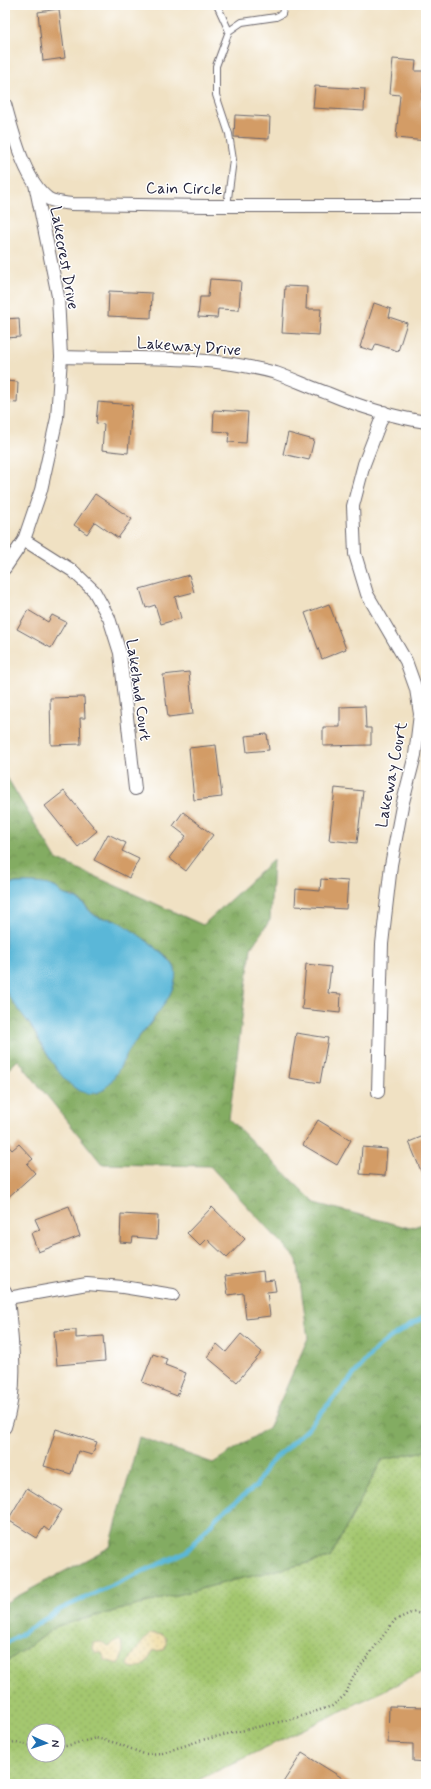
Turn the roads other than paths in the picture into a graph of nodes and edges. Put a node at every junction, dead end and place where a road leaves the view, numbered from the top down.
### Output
1 (218, 5) edge
2 (284, 5) edge
3 (228, 31) junction
4 (5, 104) edge
5 (34, 183) junction
6 (228, 206) junction
7 (426, 206) edge
8 (61, 357) junction
9 (384, 412) junction
10 (426, 422) edge
11 (24, 540) junction
12 (5, 568) edge
13 (135, 789) dead end
14 (378, 1092) dead end
15 (6, 1294) edge
16 (173, 1295) dead end
17 (5, 1427) edge

1 - 3 lane
2 - 3 lane
3 - 6 lane
4 - 5 street, Cain Circle
5 - 6 street, Cain Circle
5 - 8 street, Lakecrest Drive
6 - 7 street, Cain Circle
8 - 9 street, Lakeway Drive
8 - 11 street, Lakecrest Drive
9 - 10 street, Lakeway Drive
9 - 14 street, Lakeway Court
11 - 12 street, Lakecrest Drive
11 - 13 street, Lakeland Court
15 - 16 street
15 - 17 street

